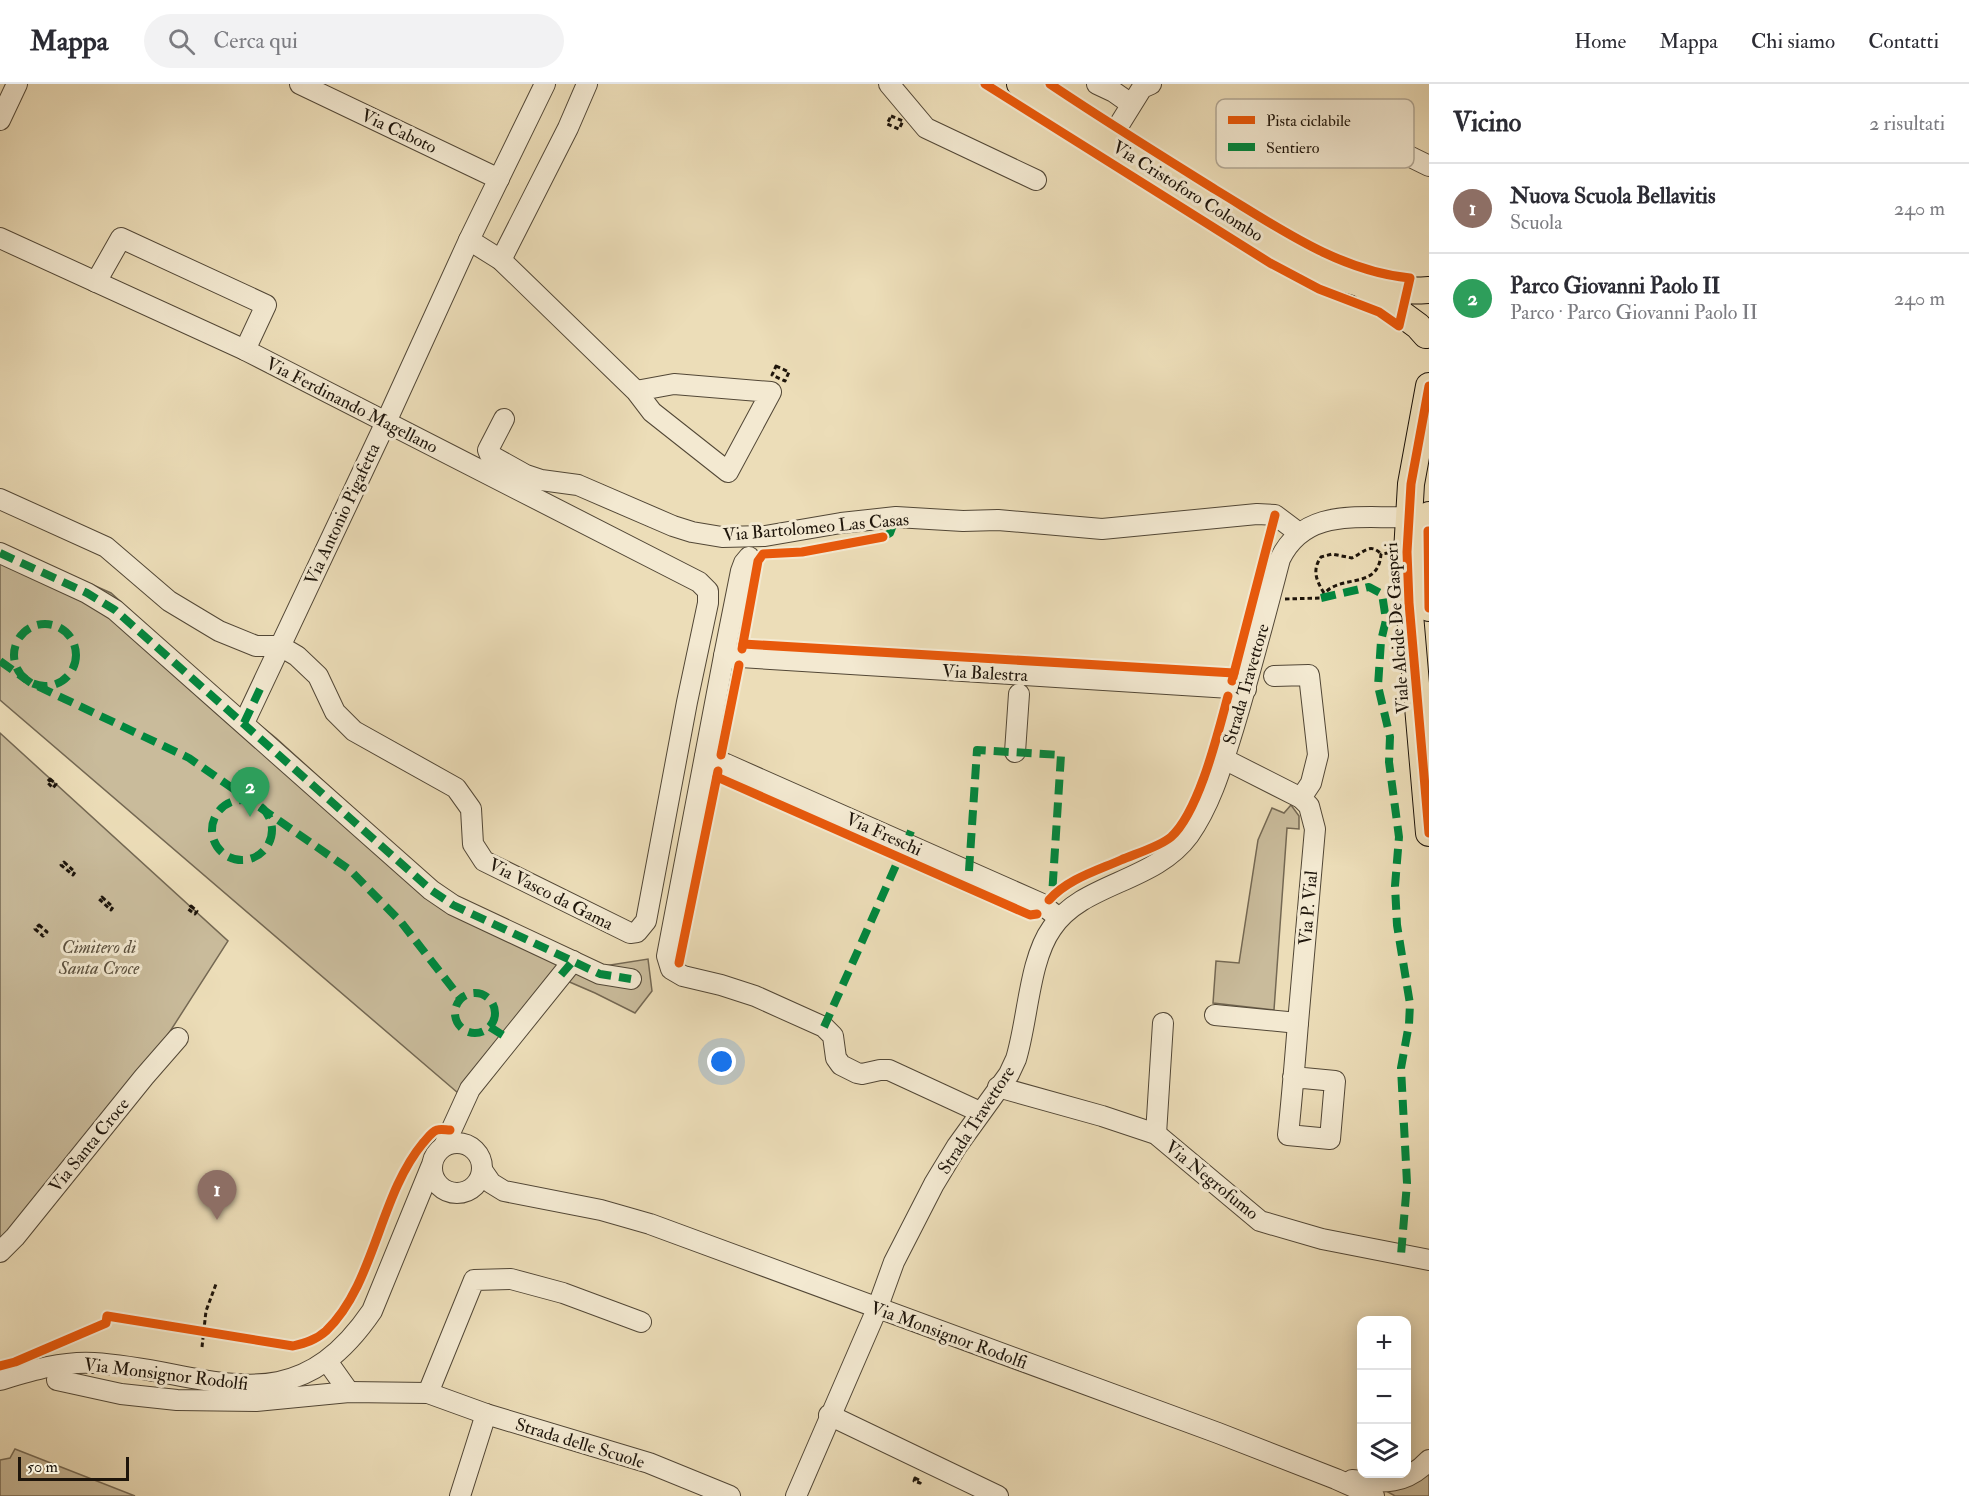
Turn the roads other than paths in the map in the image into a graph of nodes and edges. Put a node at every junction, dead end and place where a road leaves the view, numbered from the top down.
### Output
1 (17, 84) edge
2 (546, 84) edge
3 (587, 84) edge
4 (889, 84) edge
5 (1020, 84) edge
6 (1097, 84) edge
7 (1150, 84) edge
8 (304, 85) edge
9 (1131, 104) junction
10 (0, 120) edge
11 (1109, 141) junction
12 (1414, 159) edge
13 (1429, 166) edge
14 (499, 179) junction
15 (1036, 180) dead end
16 (0, 238) edge
17 (469, 240) junction
18 (501, 260) junction
19 (96, 282) junction
20 (1362, 285) junction
21 (1429, 290) edge
22 (1429, 298) edge
23 (1428, 338) edge
24 (245, 350) junction
25 (1429, 386) edge
26 (636, 391) junction
27 (504, 419) dead end
28 (386, 422) junction
29 (0, 499) edge
30 (1424, 523) edge
31 (1299, 533) junction
32 (0, 553) edge
33 (749, 557) dead end
34 (699, 582) joint
35 (1429, 608) edge
36 (280, 646) junction
37 (724, 656) junction
38 (1274, 676) dead end
39 (1246, 689) junction
40 (1019, 694) dead end
41 (244, 723) junction
42 (1014, 752) dead end
43 (705, 757) junction
44 (1224, 759) junction
45 (1301, 798) junction
46 (1429, 833) edge
47 (1059, 918) junction
48 (567, 968) junction
49 (631, 979) dead end
50 (1215, 1015) dead end
51 (1162, 1023) dead end
52 (1298, 1023) junction
53 (178, 1038) dead end
54 (1293, 1077) dead end
55 (998, 1088) junction
56 (463, 1106) junction
57 (980, 1112) junction
58 (1156, 1134) junction
59 (444, 1146) junction
60 (474, 1149) junction
61 (431, 1167) junction
62 (482, 1170) junction
63 (461, 1191) junction
64 (519, 1195) junction
65 (416, 1206) junction
66 (0, 1252) edge
67 (1429, 1260) edge
68 (877, 1309) junction
69 (641, 1322) dead end
70 (327, 1361) junction
71 (179, 1376) junction
72 (0, 1380) edge
73 (57, 1380) dead end
74 (349, 1392) junction
75 (428, 1393) junction
76 (186, 1400) junction
77 (486, 1414) junction
78 (830, 1415) junction
79 (1429, 1460) edge
80 (1336, 1479) junction
81 (461, 1493) edge
82 (730, 1496) edge
83 (796, 1496) edge
84 (998, 1496) edge
85 (1374, 1496) edge

1 - 10 street
2 - 14 street, Via Antonio Pigafetta
3 - 18 street
4 - 15 street
5 - 11 main road, Via Cristoforo Colombo
6 - 9 street
7 - 9 street
8 - 14 street, Via Caboto
9 - 11 street
11 - 20 main road, Via Cristoforo Colombo
12 - 13 street
14 - 17 street, Via Antonio Pigafetta
16 - 19 street, Via Ferdinando Magellano
17 - 18 street
17 - 28 street, Via Antonio Pigafetta
18 - 26 street
19 - 24 street, Via Ferdinando Magellano
19 - 24 street
20 - 21 main road, Via Cristoforo Colombo
20 - 23 main road, Via Cristoforo Colombo
22 - 23 main road
24 - 28 street, Via Ferdinando Magellano
25 - 30 main road, Viale Alcide De Gasperi
26 - 26 street
27 - 31 street, Via Bartolomeo Las Casas
28 - 34 street, Via Ferdinando Magellano
28 - 36 street, Via Antonio Pigafetta
29 - 36 street
30 - 31 street, Strada Travettore
30 - 35 main road, Viale Alcide De Gasperi
30 - 46 main road, Viale Alcide De Gasperi
31 - 39 street, Strada Travettore
32 - 41 street
33 - 37 street
34 - 36 street, Via Vasco da Gama
36 - 41 street, Via Antonio Pigafetta
37 - 39 street, Via Balestra
37 - 43 street
38 - 45 street
39 - 44 street, Strada Travettore
40 - 42 street
41 - 48 street
43 - 47 street, Via Freschi
43 - 57 street
44 - 45 street
44 - 47 street, Strada Travettore
45 - 52 street, Via P. Vial
47 - 55 street, Strada Travettore
48 - 49 street
48 - 56 street
50 - 52 street
51 - 58 street
52 - 54 street, Via P. Vial
53 - 66 street, Via Santa Croce
55 - 57 street, Strada Travettore
55 - 58 street, Via Negrofumo
56 - 59 street
56 - 60 street
57 - 68 street, Strada Travettore
58 - 67 street, Via Negrofumo
59 - 60 street
59 - 61 street, Via Monsignor Rodolfi
60 - 62 street, Via Monsignor Rodolfi
61 - 63 street
61 - 65 street, Via Monsignor Rodolfi
62 - 63 street
62 - 64 street, Via Monsignor Rodolfi
63 - 64 street, Via Monsignor Rodolfi
63 - 65 street, Via Monsignor Rodolfi
64 - 68 street, Via Monsignor Rodolfi
65 - 70 street, Via Monsignor Rodolfi
68 - 78 street, Strada Travettore
68 - 80 street, Via Monsignor Rodolfi
69 - 75 street
70 - 71 street, Via Monsignor Rodolfi
70 - 74 street
71 - 72 street, Via Monsignor Rodolfi
71 - 76 street
73 - 76 street, Strada delle Scuole
74 - 75 street, Strada delle Scuole
74 - 76 street, Strada delle Scuole
75 - 77 street, Strada delle Scuole
77 - 81 street
77 - 82 street, Strada delle Scuole
78 - 83 street, Strada Travettore
78 - 84 street
79 - 80 street
80 - 85 street, Via Monsignor Rodolfi

